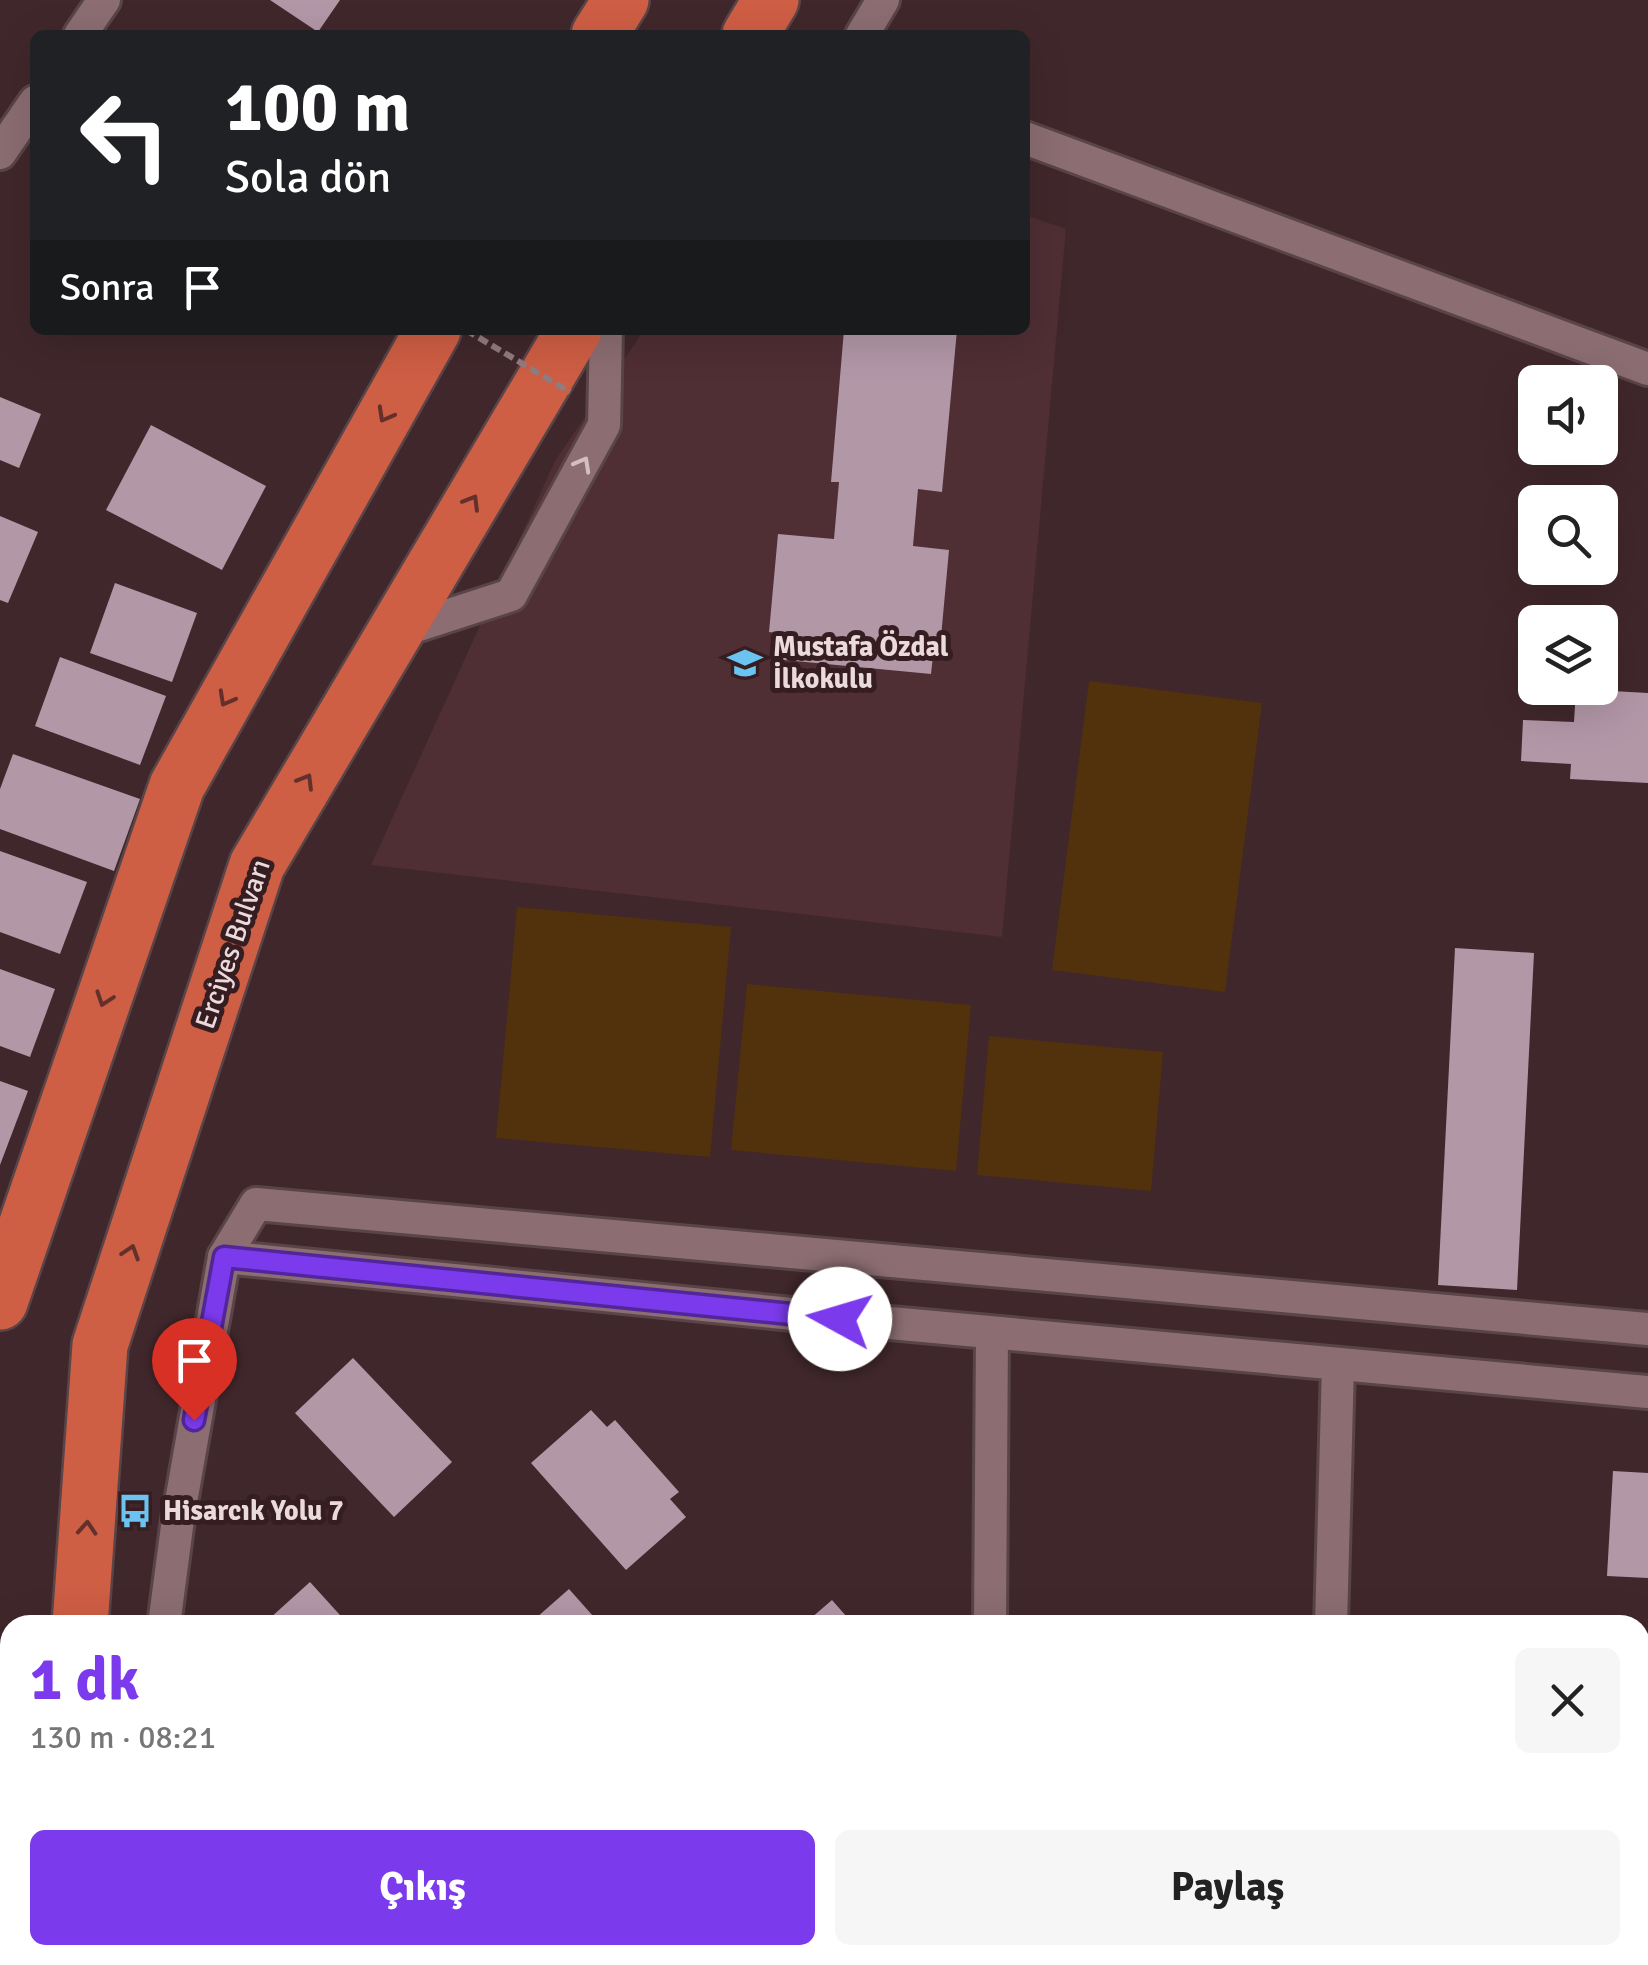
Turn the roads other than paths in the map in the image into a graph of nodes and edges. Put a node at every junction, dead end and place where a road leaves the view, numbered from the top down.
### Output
1 (104, 0) edge
2 (620, 0) edge
3 (771, 0) edge
4 (883, 0) edge
5 (83, 30) edge
6 (602, 30) edge
7 (753, 30) edge
8 (865, 30) edge
9 (30, 109) edge
10 (1030, 140) edge
11 (0, 154) edge
12 (430, 335) edge
13 (571, 335) edge
14 (606, 335) edge
15 (1648, 369) edge
16 (394, 633) junction
17 (224, 1257) junction
18 (0, 1302) edge
19 (1648, 1328) edge
20 (992, 1333) junction
21 (1338, 1366) junction
22 (1648, 1392) edge
23 (81, 1615) edge
24 (165, 1615) edge
25 (990, 1615) edge
26 (1331, 1615) edge

1 - 5 street
2 - 6 highway
3 - 7 highway
4 - 8 street
9 - 11 street
10 - 15 street
12 -> 18 highway
16 -> 13 highway, Erciyes Bulvarı
16 -> 14 street
23 -> 16 highway, Erciyes Bulvarı
17 - 19 street
17 - 20 street
17 - 24 street
20 - 21 street
20 - 25 street
21 - 22 street
21 - 26 street

